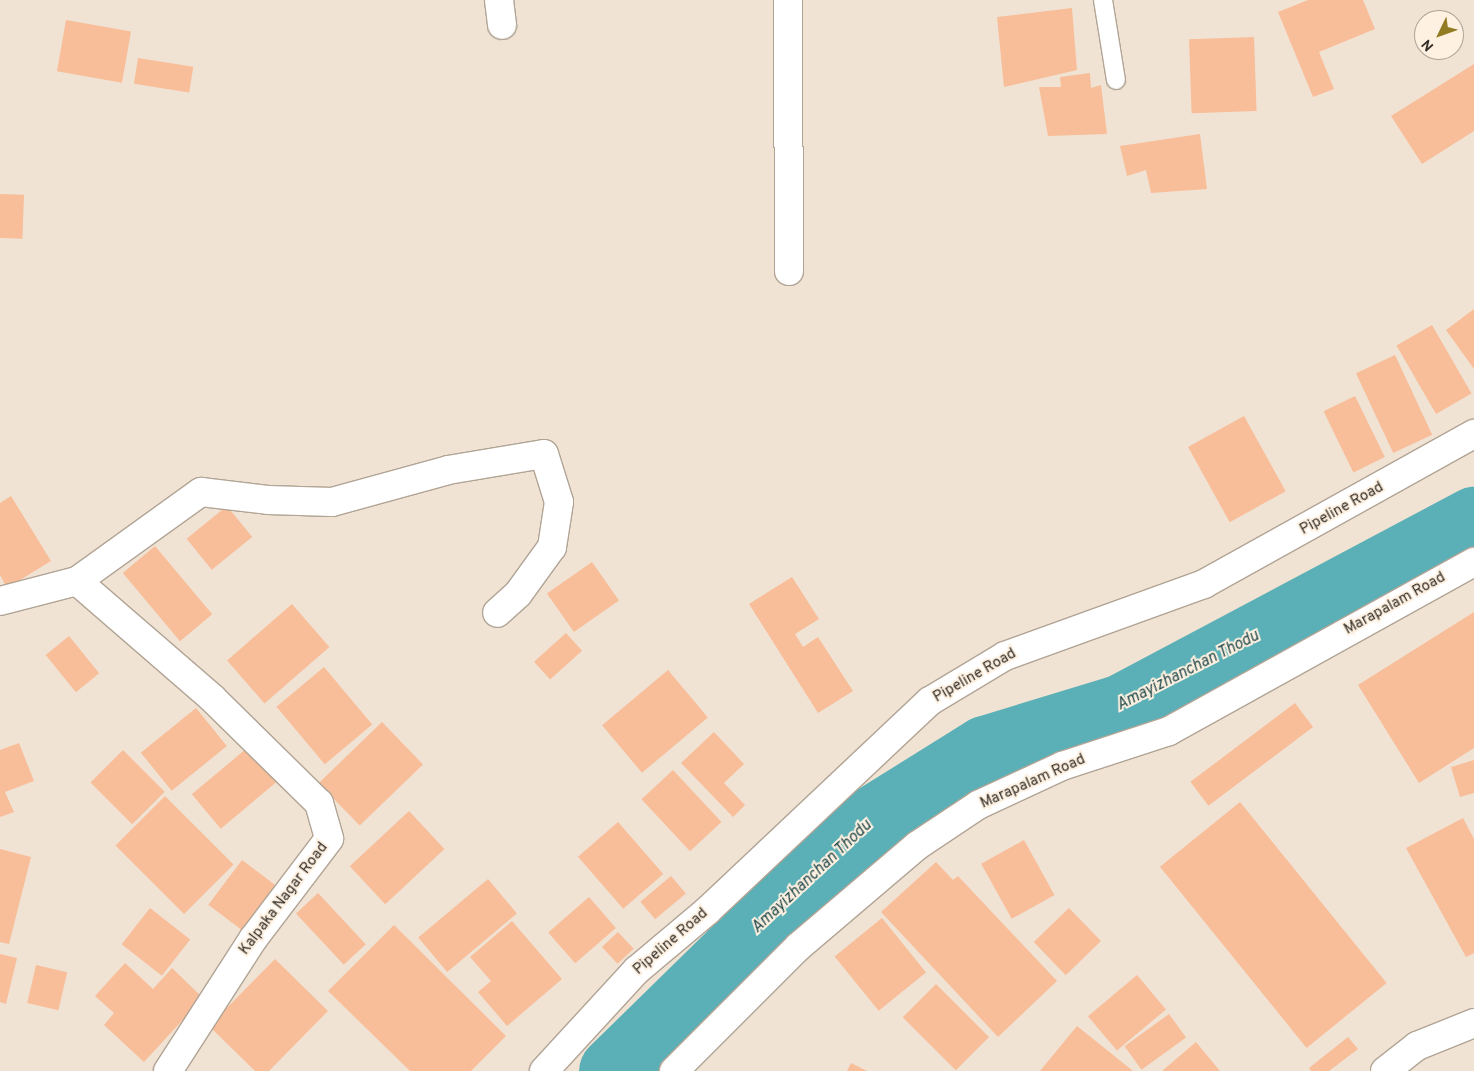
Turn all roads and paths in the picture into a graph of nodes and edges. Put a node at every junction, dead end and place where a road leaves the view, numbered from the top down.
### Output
1 (788, 0) edge
2 (1103, 0) edge
3 (1116, 80) dead end
4 (789, 271) dead end
5 (1474, 434) edge
6 (1474, 562) edge
7 (77, 581) junction
8 (0, 600) edge
9 (497, 613) dead end
10 (1474, 1023) edge
11 (168, 1071) edge
12 (544, 1071) edge
13 (674, 1071) edge
14 (1385, 1071) edge

1 - 4 street
2 - 3 lane
5 - 12 street, Pipeline Road
6 - 13 street, Marapalam Road
7 - 8 street
7 - 9 street
7 - 11 street, Kalpaka Nagar Road
10 - 14 street

